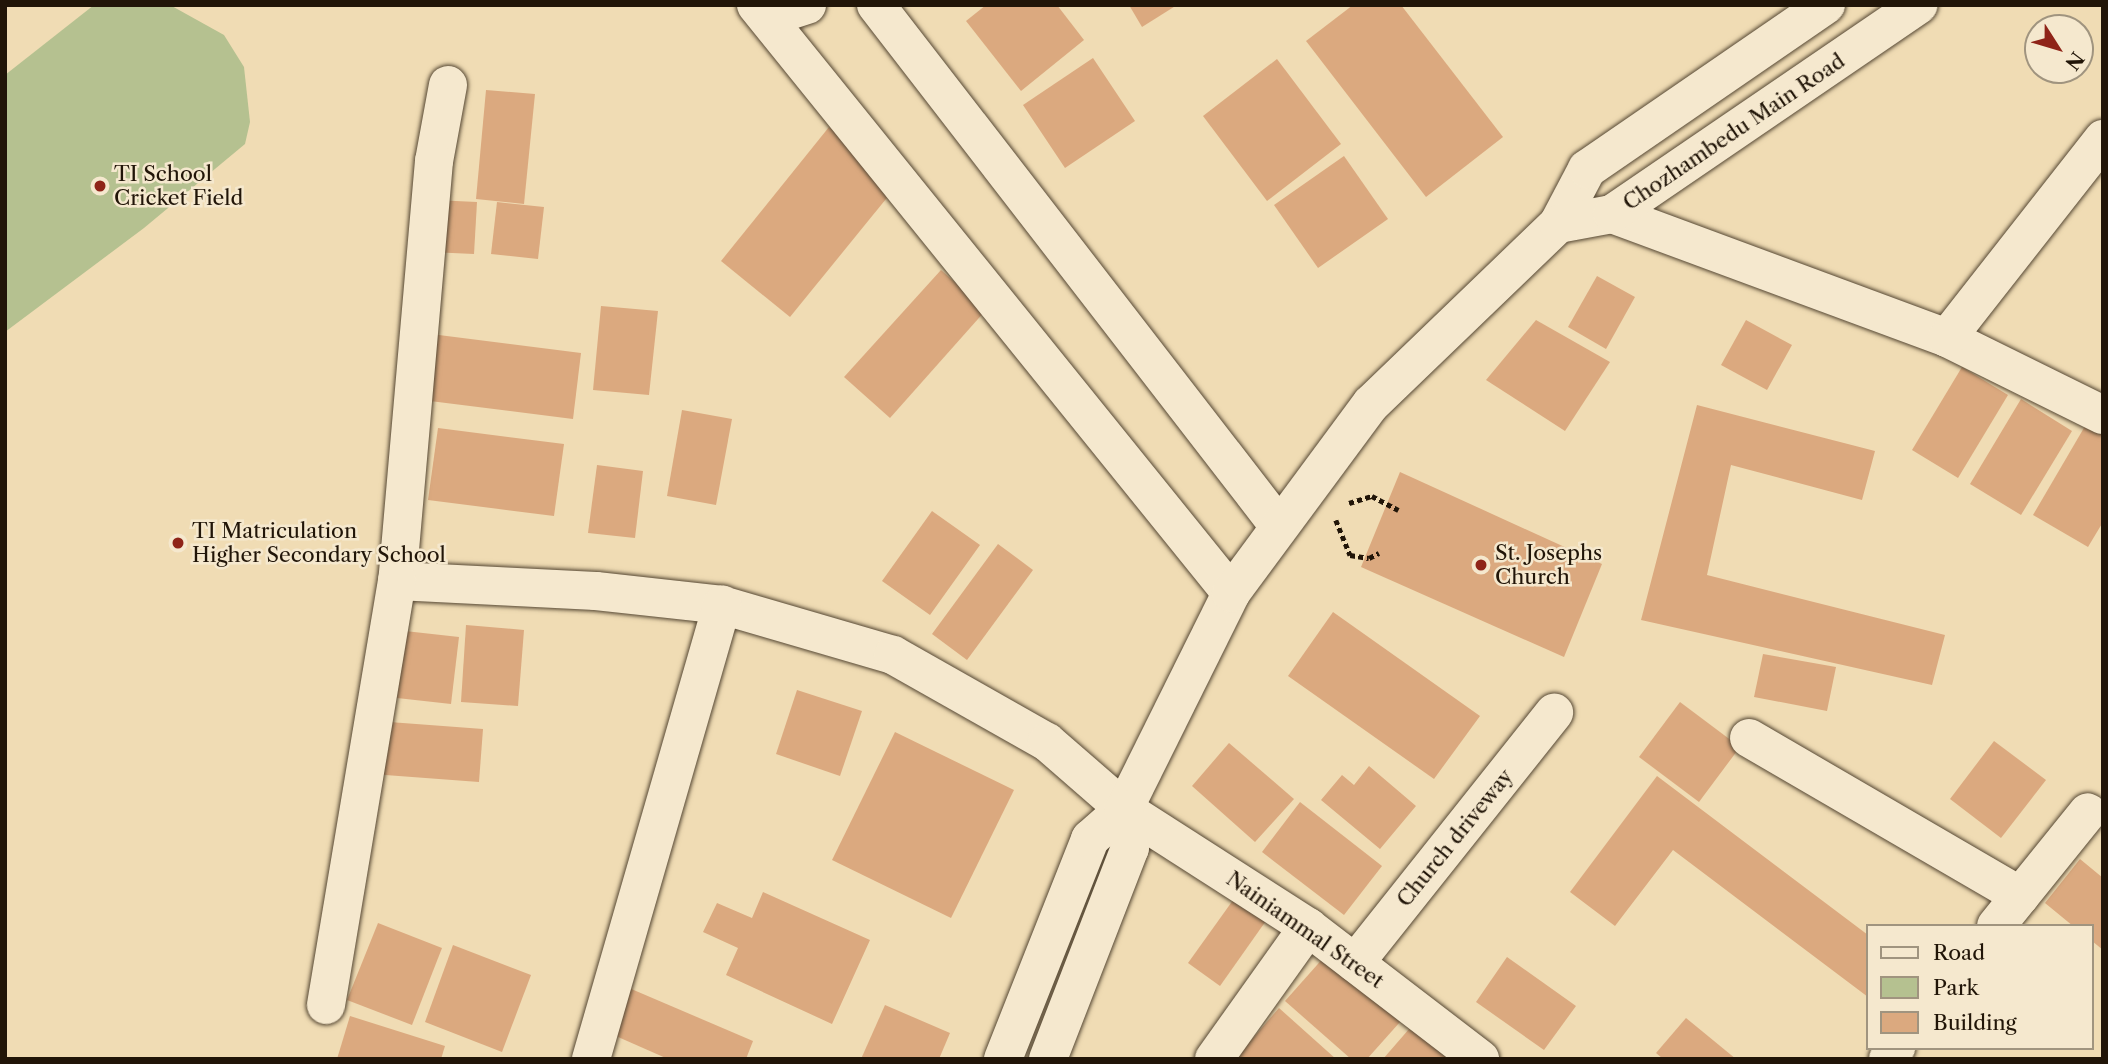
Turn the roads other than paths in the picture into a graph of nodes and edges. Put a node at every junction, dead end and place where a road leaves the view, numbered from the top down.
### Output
1 (807, 5) edge
2 (876, 5) edge
3 (1825, 5) edge
4 (1918, 5) edge
5 (763, 11) edge
6 (448, 85) dead end
7 (2103, 139) edge
8 (1612, 214) junction
9 (1558, 224) junction
10 (1947, 338) junction
11 (2103, 415) edge
12 (1279, 525) junction
13 (397, 581) junction
14 (1231, 593) junction
15 (722, 605) junction
16 (1555, 713) dead end
17 (1749, 738) dead end
18 (1124, 809) junction
19 (2088, 812) dead end
20 (2020, 896) junction
21 (1998, 924) edge
22 (1307, 927) junction
23 (1355, 963) junction
24 (326, 1005) dead end
25 (591, 1059) edge
26 (1003, 1059) edge
27 (1048, 1059) edge
28 (1214, 1059) edge
29 (1480, 1059) edge

1 - 5 street
2 - 12 street
3 - 9 street
4 - 8 street, Chozhambedu Main Road
5 - 14 street
6 - 13 street
7 - 10 street
8 - 9 street, Chozhambedu Main Road
8 - 10 street
9 - 12 street
10 - 11 street
12 - 14 street
13 - 15 street, Nainiammal Street
13 - 24 street
14 - 18 street
15 - 18 street, Nainiammal Street
15 - 25 street
16 - 23 street, Church driveway
17 - 20 street
18 - 22 street, Nainiammal Street
18 - 26 street
18 - 27 street
19 - 20 street
20 - 21 street
22 - 23 street, Nainiammal Street
22 - 28 street
23 - 29 street, Nainiammal Street

